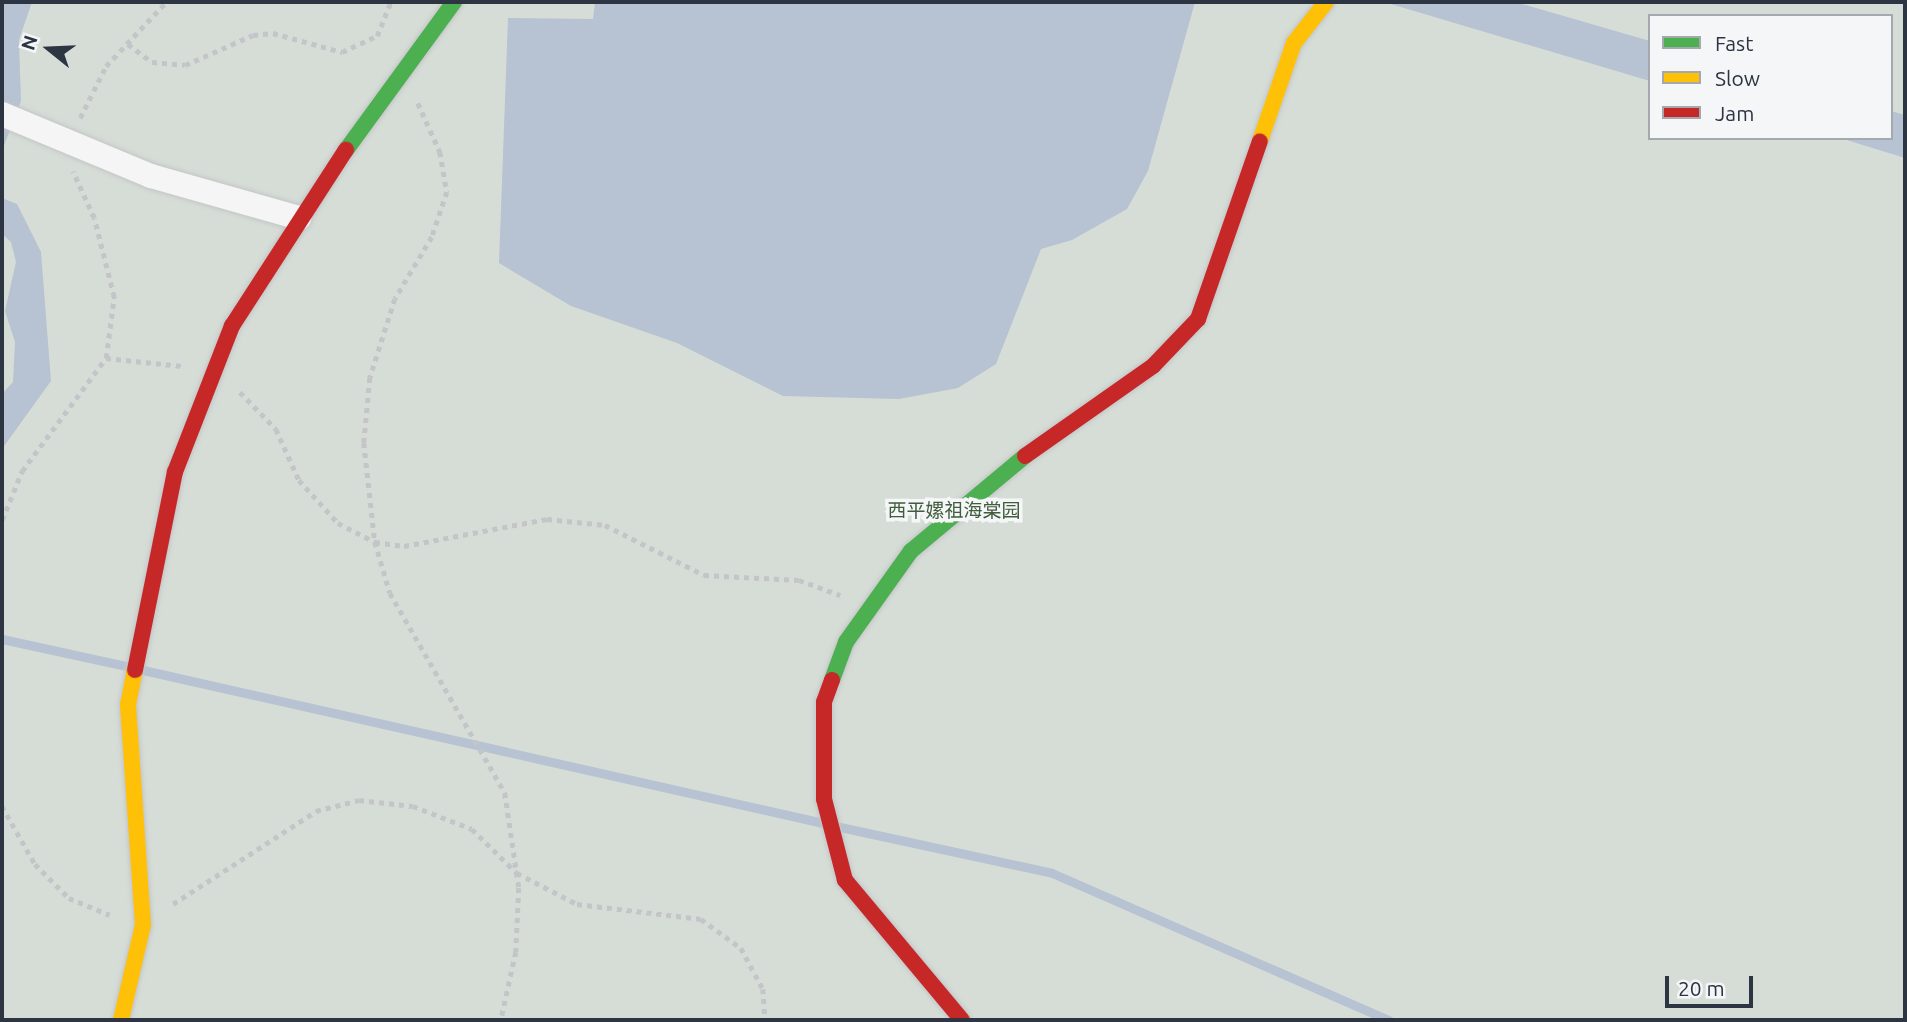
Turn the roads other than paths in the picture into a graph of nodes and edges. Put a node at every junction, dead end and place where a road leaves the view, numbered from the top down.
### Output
1 (454, 2) edge
2 (1326, 2) edge
3 (2, 114) edge
4 (299, 218) junction
5 (121, 1020) edge
6 (962, 1020) edge

1 - 4 street
2 - 6 street
3 - 4 street
4 - 5 street

